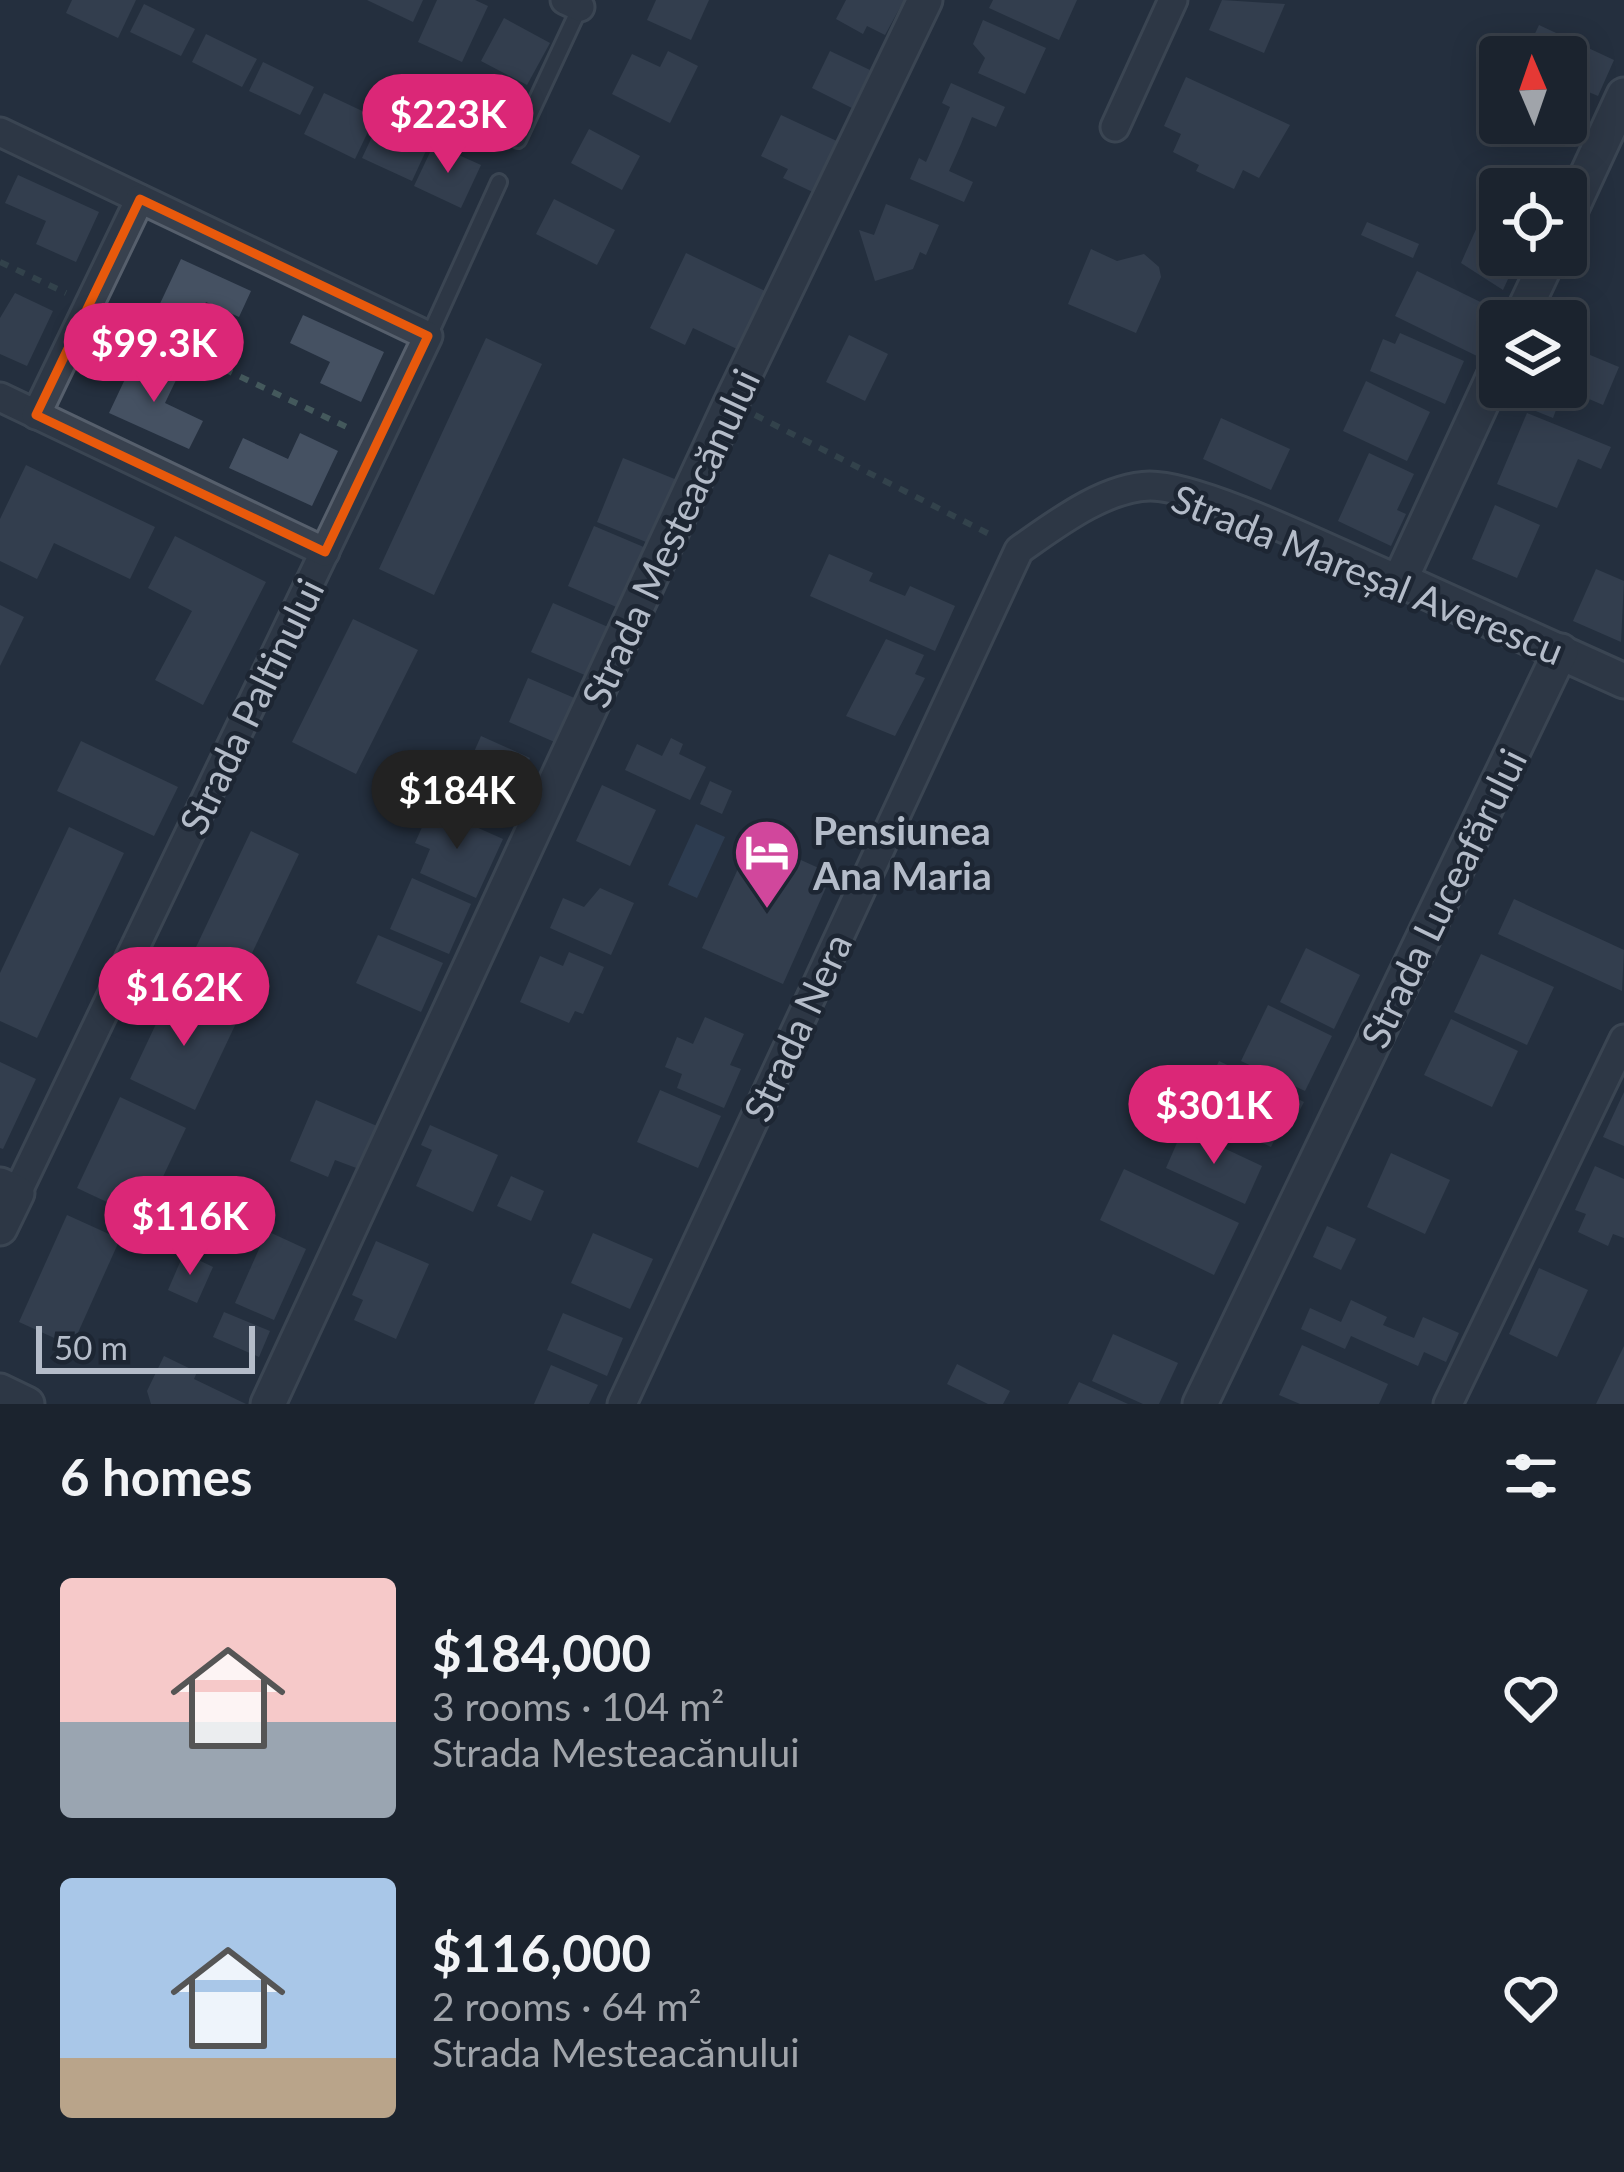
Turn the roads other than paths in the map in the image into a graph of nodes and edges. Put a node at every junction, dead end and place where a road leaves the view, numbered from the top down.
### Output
1 (925, 0) edge
2 (1173, 0) edge
3 (573, 4) edge
4 (1624, 95) edge
5 (1115, 127) dead end
6 (0, 132) edge
7 (518, 140) dead end
8 (1587, 175) edge
9 (499, 182) dead end
10 (140, 199) junction
11 (428, 336) junction
12 (0, 398) edge
13 (1479, 408) edge
14 (36, 415) junction
15 (1019, 550) joint
16 (325, 552) junction
17 (1400, 580) junction
18 (1561, 651) junction
19 (1624, 680) edge
20 (1624, 1039) edge
21 (8, 1189) edge
22 (0, 1228) edge
23 (0, 1391) edge
24 (27, 1404) edge
25 (268, 1404) edge
26 (622, 1404) edge
27 (1200, 1404) edge
28 (1448, 1404) edge

1 - 25 street, Strada Mesteacănului
2 - 5 street
3 - 7 lane
4 - 8 street
6 - 10 street
9 - 11 lane, Strada Paltinului
10 - 11 street
10 - 14 street
11 - 16 street, Strada Paltinului
12 - 14 street
13 - 17 street
14 - 16 street
15 - 17 street, Strada Mareșal Averescu
15 - 26 street, Strada Nera
16 - 21 street, Strada Paltinului
17 - 18 street, Strada Mareșal Averescu
18 - 19 street, Strada Mareșal Averescu
18 - 27 street, Strada Luceafărului
20 - 28 street
21 - 22 street, Strada Paltinului
23 - 24 street

